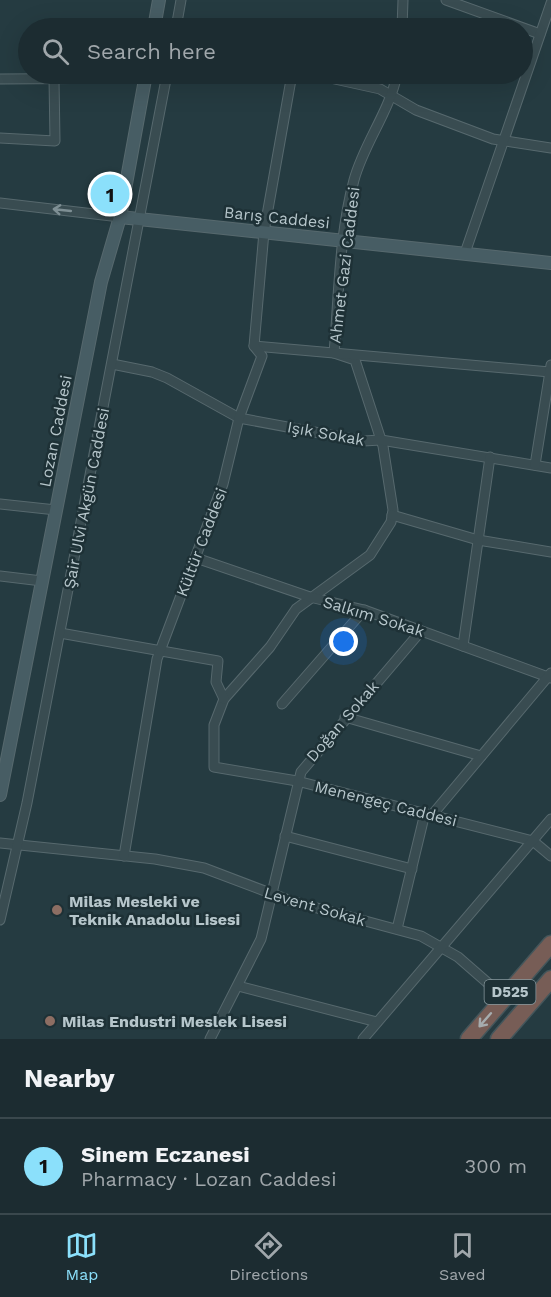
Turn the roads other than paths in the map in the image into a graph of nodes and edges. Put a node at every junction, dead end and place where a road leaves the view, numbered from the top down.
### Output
1 (159, 0) edge
2 (181, 0) edge
3 (403, 0) edge
4 (446, 0) edge
5 (551, 3) edge
6 (156, 18) edge
7 (178, 18) edge
8 (402, 18) edge
9 (496, 18) edge
10 (533, 31) edge
11 (540, 34) junction
12 (533, 54) edge
13 (0, 79) edge
14 (18, 79) edge
15 (54, 84) edge
16 (144, 84) edge
17 (165, 84) edge
18 (290, 84) edge
19 (357, 84) edge
20 (395, 84) edge
21 (523, 84) edge
22 (392, 95) junction
23 (0, 138) edge
24 (503, 142) junction
25 (551, 148) edge
26 (0, 203) edge
27 (120, 217) junction
28 (139, 219) junction
29 (264, 232) junction
30 (344, 240) junction
31 (465, 253) junction
32 (551, 263) edge
33 (254, 346) junction
34 (334, 353) junction
35 (112, 364) junction
36 (550, 369) edge
37 (239, 418) junction
38 (381, 440) junction
39 (490, 457) junction
40 (535, 465) junction
41 (551, 468) edge
42 (0, 504) edge
43 (56, 510) junction
44 (392, 515) junction
45 (478, 540) junction
46 (551, 552) edge
47 (196, 558) junction
48 (0, 576) edge
49 (42, 581) junction
50 (310, 597) junction
51 (364, 610) junction
52 (421, 631) junction
53 (60, 633) junction
54 (463, 646) junction
55 (161, 649) junction
56 (550, 676) edge
57 (224, 699) junction
58 (282, 704) dead end
59 (345, 717) junction
60 (481, 756) junction
61 (214, 767) joint
62 (297, 781) junction
63 (0, 795) edge
64 (428, 814) junction
65 (551, 819) edge
66 (285, 837) junction
67 (533, 841) junction
68 (0, 843) edge
69 (17, 845) junction
70 (124, 856) junction
71 (551, 856) edge
72 (412, 869) junction
73 (272, 895) junction
74 (0, 920) edge
75 (397, 929) junction
76 (551, 944) edge
77 (442, 946) junction
78 (551, 979) edge
79 (238, 986) junction
80 (505, 998) junction
81 (377, 1022) junction
82 (210, 1039) edge
83 (363, 1039) edge
84 (469, 1039) edge
85 (499, 1039) edge

1 - 6 street
2 - 7 street
3 - 8 street
4 - 9 street
5 - 11 street
10 - 11 street
11 - 12 street
13 - 14 street
15 - 23 street
16 - 27 street, Lozan Caddesi
17 - 28 street, Şair Ulvi Akgün Caddesi
18 - 29 street, Kültür Caddesi
19 - 22 street
20 - 22 street, Ahmet Gazi Caddesi
21 - 24 street
22 - 24 street
22 - 30 street, Ahmet Gazi Caddesi
24 - 25 street
24 - 31 street
27 -> 26 street, Barış Caddesi
27 - 28 street, Barış Caddesi
27 - 43 street, Lozan Caddesi
28 - 29 street, Barış Caddesi
28 - 35 street, Şair Ulvi Akgün Caddesi
29 - 30 street, Barış Caddesi
29 - 33 street, Kültür Caddesi
30 - 31 street, Barış Caddesi
30 - 34 street, Ahmet Gazi Caddesi
31 - 32 street, Barış Caddesi
33 - 34 street
33 - 37 street, Kültür Caddesi
34 - 36 street
34 - 38 street, Ahmet Gazi Caddesi
35 - 37 street, Işık Sokak
35 - 53 street, Şair Ulvi Akgün Caddesi
36 - 40 street
37 - 38 street, Işık Sokak
37 - 47 street, Kültür Caddesi
38 - 39 street, Işık Sokak
38 - 44 street, Ahmet Gazi Caddesi
39 - 40 street, Işık Sokak
39 - 45 street
40 - 41 street, Işık Sokak
42 - 43 street
43 - 49 street, Lozan Caddesi
44 - 45 street
44 - 50 street, Ahmet Gazi Caddesi
45 - 46 street
45 - 54 street
47 - 50 street, Salkım Sokak
47 - 55 street, Kültür Caddesi
48 - 49 street
49 - 63 street, Lozan Caddesi
50 - 51 street, Salkım Sokak
50 - 57 street, Ahmet Gazi Caddesi
51 - 52 street, Salkım Sokak
51 - 58 street
52 - 54 street, Salkım Sokak
52 - 59 street, Doğan Sokak
53 - 55 street
53 - 69 street, Şair Ulvi Akgün Caddesi
54 - 56 street, Salkım Sokak
55 - 57 street
55 - 70 street, Kültür Caddesi
56 - 60 street
57 - 61 street, Ahmet Gazi Caddesi
59 - 60 street
59 - 62 street, Doğan Sokak
60 - 64 street
61 - 62 street, Menengeç Caddesi
62 - 64 street, Menengeç Caddesi
62 - 66 street, Doğan Sokak
64 - 67 street, Menengeç Caddesi
64 - 72 street
65 - 67 street
66 - 72 street
66 - 73 street, Doğan Sokak
67 - 71 street, Menengeç Caddesi
67 - 77 street
68 - 69 street, Levent Sokak
69 - 70 street, Levent Sokak
69 - 74 street, Şair Ulvi Akgün Caddesi
70 - 73 street, Levent Sokak
72 - 75 street
73 - 75 street, Levent Sokak
73 - 79 street, Doğan Sokak
75 - 77 street, Levent Sokak
76 - 80 highway, D525
77 - 80 street, Levent Sokak
77 - 81 street
78 - 85 highway, D525
79 - 81 street
79 - 82 street, Doğan Sokak
80 -> 84 highway, D525
81 - 83 street

